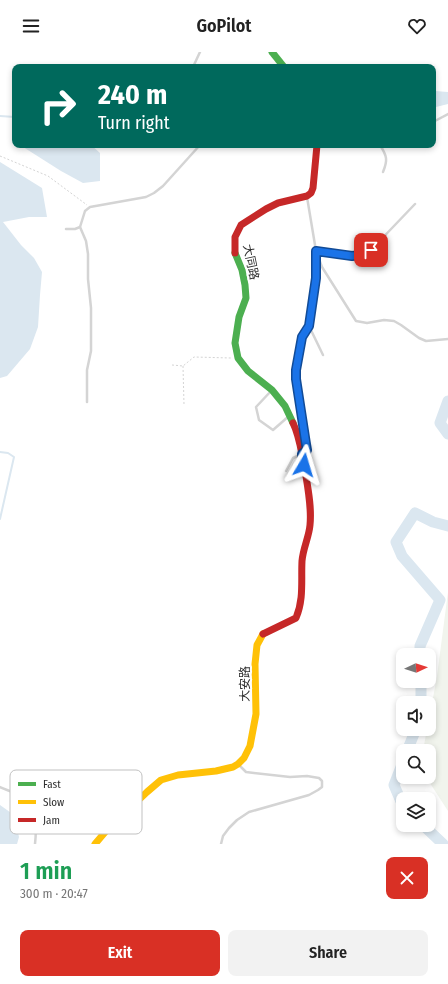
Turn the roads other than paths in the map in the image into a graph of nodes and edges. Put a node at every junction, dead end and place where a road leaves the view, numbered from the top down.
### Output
1 (200, 52) edge
2 (272, 52) edge
3 (194, 64) edge
4 (281, 64) edge
5 (448, 114) edge
6 (436, 120) edge
7 (197, 148) edge
8 (317, 148) edge
9 (381, 148) edge
10 (383, 172) dead end
11 (307, 196) junction
12 (415, 204) dead end
13 (80, 227) junction
14 (66, 229) dead end
15 (316, 251) junction
16 (309, 326) junction
17 (448, 339) edge
18 (323, 355) dead end
19 (272, 390) junction
20 (87, 402) dead end
21 (290, 416) junction
22 (302, 454) junction
23 (286, 471) dead end
24 (238, 764) junction
25 (0, 787) edge
26 (10, 792) edge
27 (142, 797) edge
28 (36, 834) edge
29 (103, 834) edge
30 (35, 844) edge
31 (95, 844) edge
32 (221, 844) edge

1 - 3 lane
2 - 4 street
5 - 6 lane
7 - 13 lane
8 - 11 street
9 - 10 lane
11 - 15 lane
11 - 19 street, 大同路
12 - 15 lane
13 - 14 lane
13 - 20 lane
15 - 16 lane
15 - 17 lane
16 - 18 lane
16 - 22 lane
19 - 21 street
19 - 21 lane
21 - 22 street
22 - 23 lane
22 - 24 street, 大安路
24 - 27 street
24 - 32 lane
25 - 26 lane
28 - 30 lane
29 - 31 street

